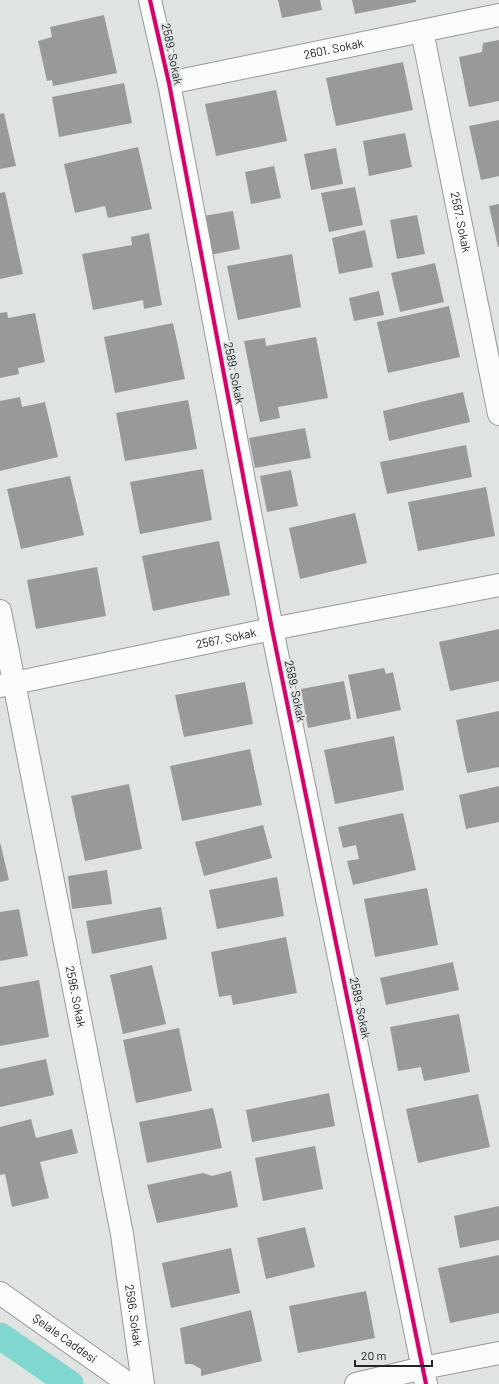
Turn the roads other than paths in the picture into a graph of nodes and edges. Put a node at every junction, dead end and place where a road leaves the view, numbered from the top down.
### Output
1 (150, 0) edge
2 (499, 15) edge
3 (422, 31) junction
4 (169, 84) junction
5 (499, 414) edge
6 (499, 585) edge
7 (0, 611) edge
8 (272, 629) junction
9 (8, 684) edge
10 (0, 1293) edge
11 (499, 1353) edge
12 (425, 1376) edge
13 (129, 1384) edge
14 (143, 1384) edge
15 (356, 1384) edge

1 - 4 street, 2589. Sokak
2 - 3 street, 2601. Sokak
3 - 4 street, 2601. Sokak
3 - 5 street, 2587. Sokak
4 - 8 street, 2589. Sokak
6 - 8 street, 2567. Sokak
7 - 9 street, 2596. Sokak
8 - 9 street, 2567. Sokak
8 - 12 street, 2589. Sokak
9 - 14 street, 2596. Sokak
10 - 13 street, Şelale Caddesi
11 - 12 street
12 - 15 street

